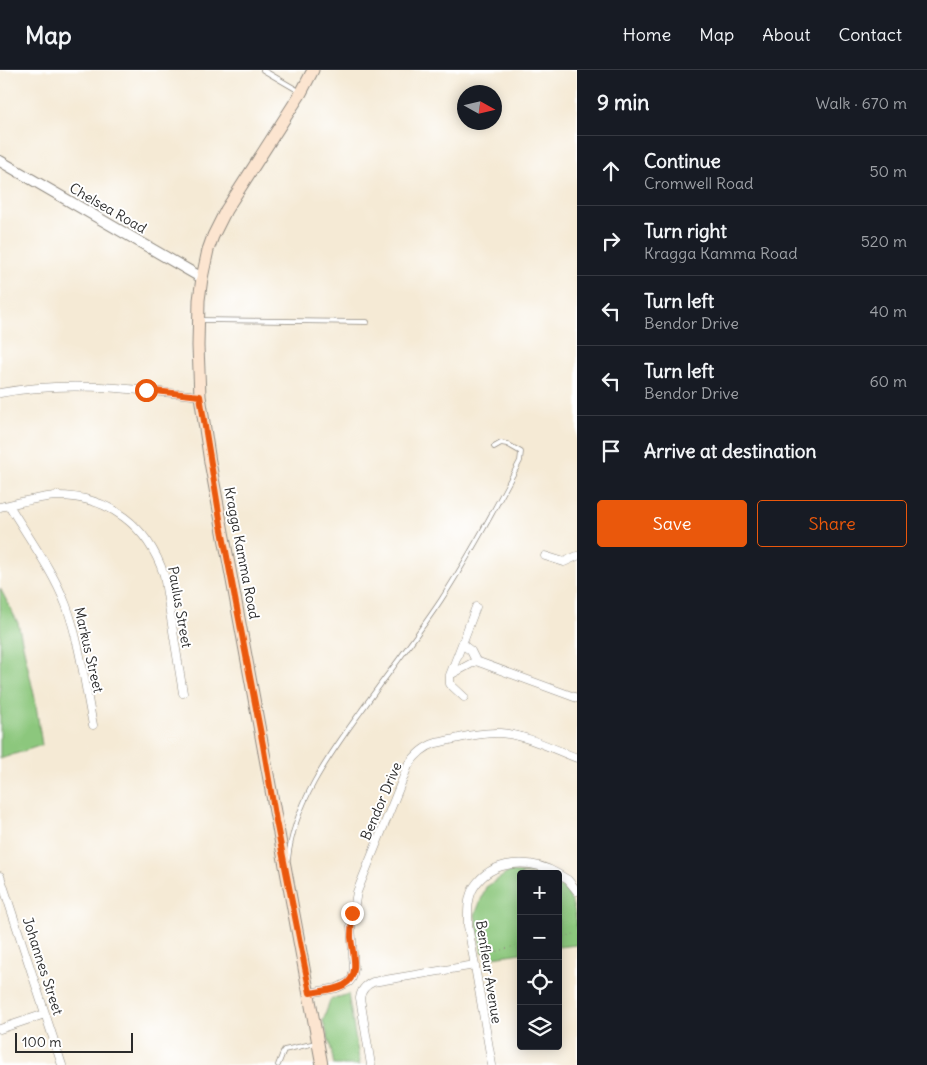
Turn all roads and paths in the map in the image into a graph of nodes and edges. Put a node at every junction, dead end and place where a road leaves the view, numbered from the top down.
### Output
1 (263, 70) edge
2 (313, 70) edge
3 (301, 92) junction
4 (0, 162) edge
5 (202, 278) junction
6 (198, 320) junction
7 (368, 322) dead end
8 (0, 393) edge
9 (200, 396) junction
10 (494, 447) dead end
11 (9, 505) junction
12 (0, 508) edge
13 (545, 556) dead end
14 (577, 556) edge
15 (476, 607) dead end
16 (462, 644) junction
17 (476, 661) junction
18 (450, 675) junction
19 (183, 693) dead end
20 (464, 697) dead end
21 (577, 698) edge
22 (93, 725) dead end
23 (577, 758) edge
24 (552, 870) edge
25 (0, 876) edge
26 (286, 876) junction
27 (562, 876) edge
28 (577, 891) edge
29 (577, 933) edge
30 (562, 937) edge
31 (517, 946) edge
32 (474, 962) junction
33 (310, 993) junction
34 (46, 1014) junction
35 (0, 1029) edge
36 (318, 1042) junction
37 (62, 1065) edge
38 (278, 1065) edge
39 (322, 1065) edge
40 (371, 1065) edge
41 (492, 1065) edge

1 - 3 lane
2 - 3 main road, Kragga Kamma Road
3 - 5 main road, Kragga Kamma Road
4 - 5 street, Chelsea Road
5 - 6 main road, Kragga Kamma Road
6 - 7 lane
6 - 9 main road, Kragga Kamma Road
8 - 9 street
9 - 26 main road, Kragga Kamma Road
10 - 26 lane
11 - 12 street, Paulus Street
11 - 19 street, Paulus Street
11 - 22 street, Markus Street
13 - 14 street
15 - 16 street
16 - 17 street
16 - 18 street
17 - 18 street
17 - 21 street
18 - 20 street
23 - 33 street, Bendor Drive
24 - 32 street, Benfleur Avenue
25 - 34 street, Johannes Street
26 - 33 main road, Kragga Kamma Road
27 - 28 street, Benfleur Avenue
29 - 30 path
31 - 32 path
32 - 40 street
32 - 41 street, Benfleur Avenue
33 - 36 main road, Kragga Kamma Road
34 - 35 street
34 - 37 street, Johannes Street
36 - 38 lane
36 - 39 main road, Kragga Kamma Road

